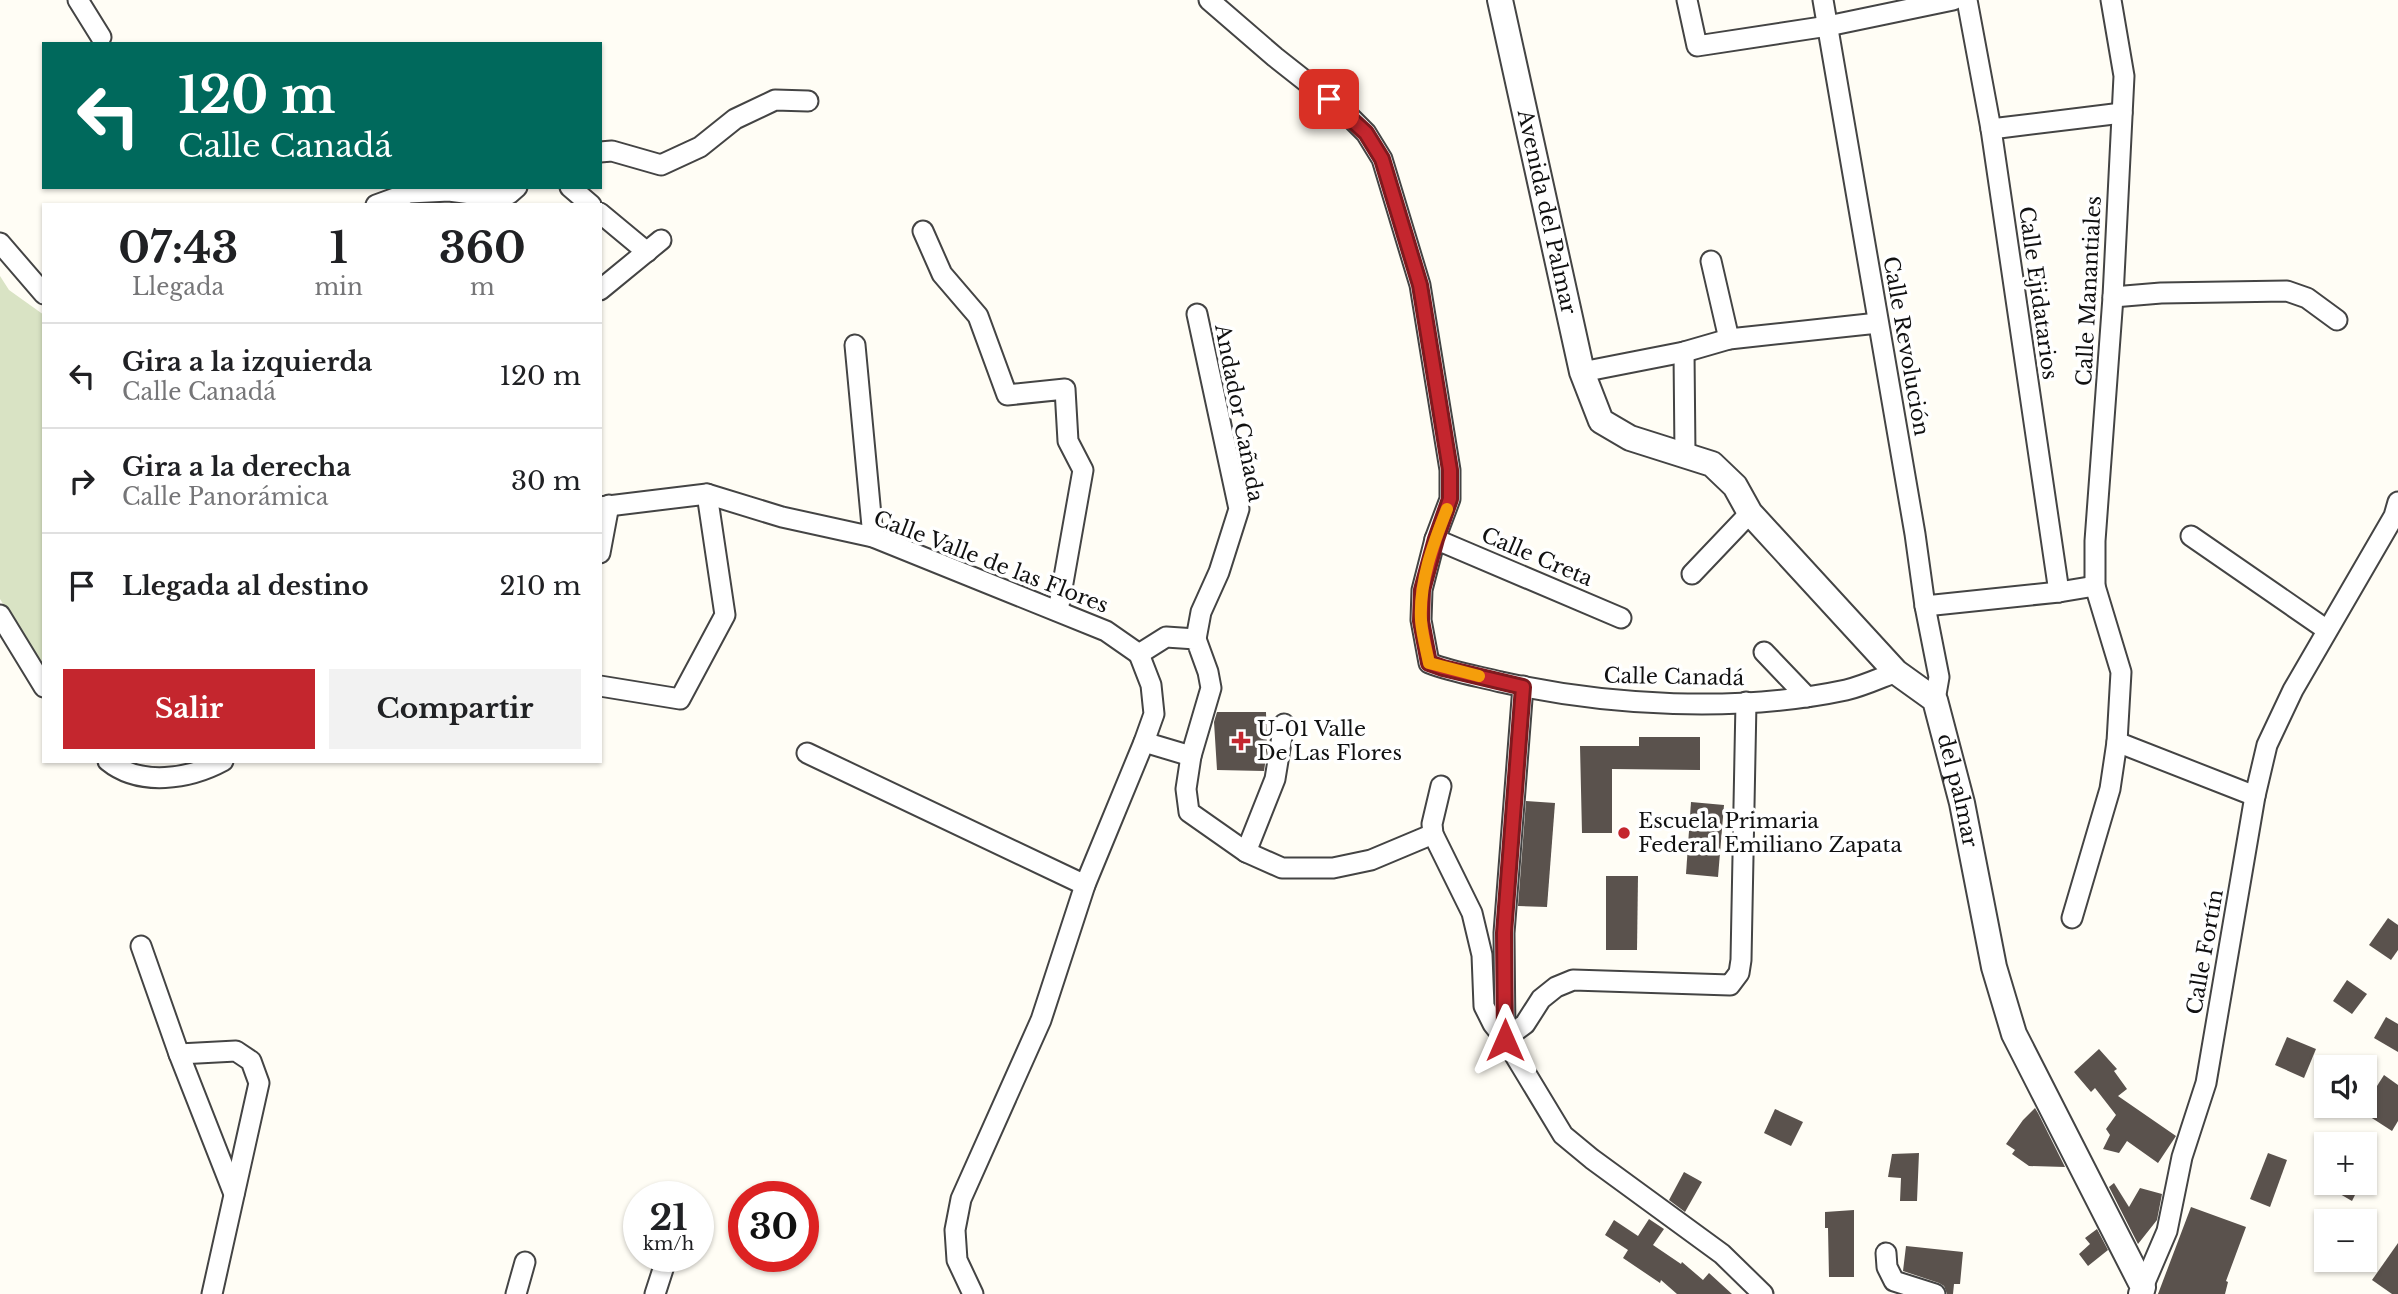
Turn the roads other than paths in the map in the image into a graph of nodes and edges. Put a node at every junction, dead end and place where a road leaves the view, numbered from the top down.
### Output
1 (78, 0) edge
2 (1209, 0) edge
3 (1500, 0) edge
4 (1688, 0) edge
5 (1823, 0) edge
6 (1953, 0) edge
7 (1968, 0) edge
8 (2111, 0) edge
9 (1828, 26) junction
10 (101, 37) dead end
11 (808, 101) dead end
12 (2122, 113) junction
13 (1991, 129) junction
14 (602, 152) edge
15 (515, 189) edge
16 (572, 189) edge
17 (382, 203) edge
18 (589, 203) edge
19 (602, 214) edge
20 (923, 231) dead end
21 (0, 243) edge
22 (1711, 261) dead end
23 (602, 288) edge
24 (42, 292) edge
25 (2113, 297) junction
26 (1197, 314) dead end
27 (2337, 320) dead end
28 (1878, 323) junction
29 (1729, 339) junction
30 (855, 345) dead end
31 (1684, 352) junction
32 (1582, 372) junction
33 (1685, 454) junction
34 (707, 494) junction
35 (2398, 502) edge
36 (605, 506) edge
37 (1750, 513) junction
38 (602, 534) edge
39 (2191, 536) dead end
40 (873, 537) junction
41 (1436, 539) junction
42 (1692, 574) dead end
43 (2095, 586) junction
44 (2059, 592) junction
45 (1925, 606) junction
46 (1058, 611) junction
47 (0, 615) edge
48 (1621, 618) dead end
49 (2328, 630) junction
50 (1196, 639) junction
51 (1764, 652) dead end
52 (1139, 654) junction
53 (1896, 672) junction
54 (42, 684) edge
55 (602, 686) edge
56 (1523, 687) junction
57 (1807, 697) junction
58 (1936, 700) junction
59 (1745, 702) junction
60 (1284, 724) dead end
61 (1144, 742) junction
62 (2117, 742) junction
63 (807, 753) dead end
64 (1191, 756) junction
65 (112, 763) edge
66 (219, 763) edge
67 (1441, 786) dead end
68 (2255, 796) junction
69 (1433, 834) junction
70 (1246, 852) junction
71 (1085, 885) junction
72 (2072, 918) dead end
73 (141, 946) dead end
74 (1505, 1040) junction
75 (179, 1054) junction
76 (233, 1194) junction
77 (1886, 1253) dead end
78 (525, 1262) dead end
79 (663, 1272) edge
80 (2142, 1291) edge
81 (212, 1294) edge
82 (516, 1294) edge
83 (655, 1294) edge
84 (973, 1294) edge
85 (1763, 1294) edge
86 (1934, 1294) edge

1 - 10 street
2 - 41 street
3 - 32 street, Avenida del Palmar
4 - 9 street
5 - 9 street, Calle Revolución
6 - 9 street
7 - 13 street, Calle Ejidatarios
8 - 12 street, Calle Manantiales
9 - 28 street, Calle Revolución
11 - 14 street
12 - 13 street
12 - 25 street, Calle Manantiales
13 - 44 street, Calle Ejidatarios
15 - 17 street
16 - 18 street
19 - 23 street
20 - 46 street
21 - 24 street
22 - 29 street
25 - 27 street
25 - 43 street, Calle Manantiales
26 - 50 street, Andador Cañada
28 - 29 street
28 - 45 street, Calle Revolución
29 - 31 street
30 - 40 street
31 - 32 street
31 - 33 street
32 - 33 street, Avenida del Palmar
33 - 37 street
34 - 36 street, Calle Valle de las Flores
34 - 40 street, Calle Valle de las Flores
34 - 55 street
35 - 49 street, Calle Fortín
36 - 38 street
37 - 42 street
37 - 53 street
39 - 49 street
40 - 46 street, Calle Valle de las Flores
41 - 48 street, Calle Creta
41 - 56 street, Calle Canadá
43 - 44 street
43 - 62 street, Calle Manantiales
44 - 45 street
45 - 58 street, Calle Revolución
46 - 52 street, Calle Valle de las Flores
47 - 54 street
49 - 68 street, Calle Fortín
50 - 52 street
50 - 64 street
51 - 57 street
52 - 61 street
53 - 57 street, Calle Canadá
53 - 58 street
56 - 59 street, Calle Canadá
56 - 74 street
57 - 59 street, Calle Canadá
58 - 80 street, del palmar
59 - 74 street
60 - 70 street
61 - 64 street
61 - 71 street
62 - 68 street
62 - 72 street, Calle Manantiales
63 - 71 street
64 - 70 street
65 - 66 street
67 - 69 street
68 - 80 street, Calle Fortín
69 - 70 street
69 - 74 street
71 - 84 street
73 - 75 street
74 - 85 street
75 - 76 street
75 - 76 street
76 - 81 street
77 - 86 street
78 - 82 street
79 - 83 street

